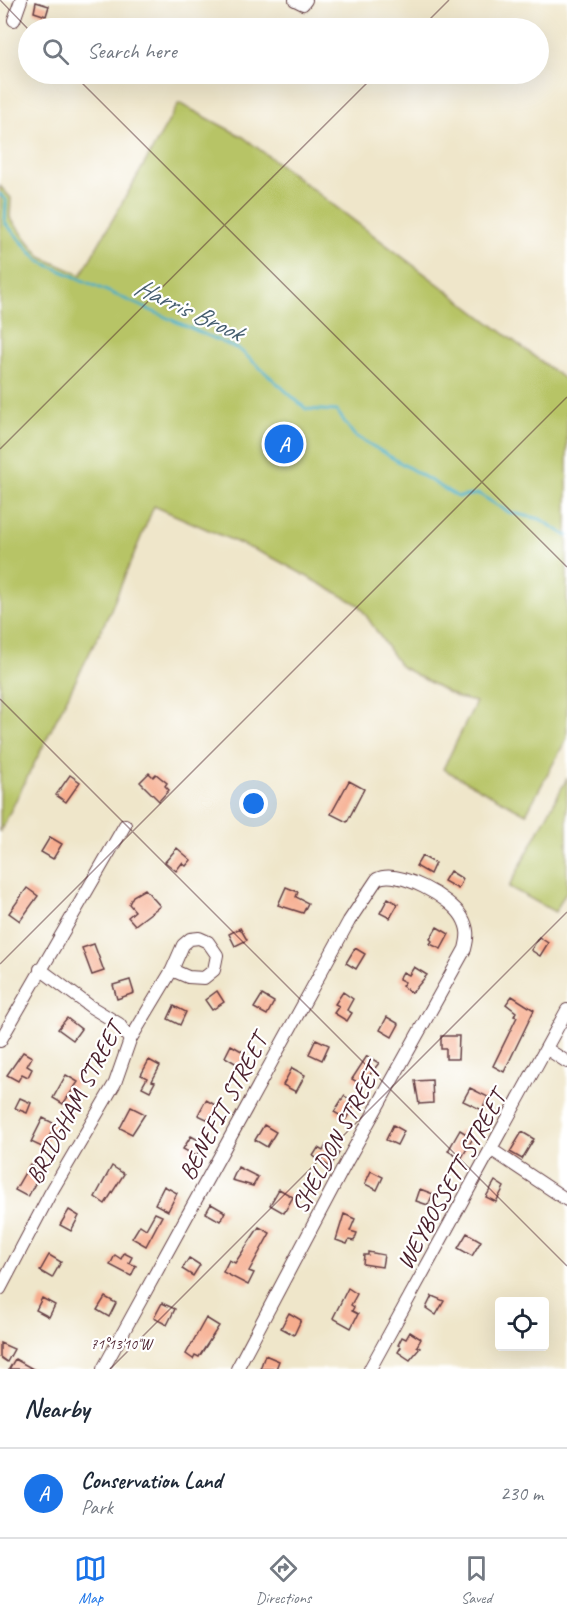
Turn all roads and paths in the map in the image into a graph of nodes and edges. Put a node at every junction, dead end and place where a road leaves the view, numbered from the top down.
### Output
1 (21, 0) edge
2 (14, 20) dead end
3 (125, 825) dead end
4 (467, 929) joint
5 (40, 969) junction
6 (172, 970) dead end
7 (567, 1010) edge
8 (129, 1040) junction
9 (0, 1041) edge
10 (547, 1049) junction
11 (567, 1062) edge
12 (492, 1150) junction
13 (567, 1200) edge
14 (0, 1289) edge
15 (104, 1369) edge
16 (237, 1369) edge
17 (370, 1369) edge

1 - 2 street
3 - 5 street
4 - 15 street, BENEFIT STREET
4 - 16 street, SHELDON STREET
5 - 8 street
5 - 9 street
6 - 8 street, BRIDGHAM STREET
7 - 10 street, WEYBOSSETT STREET
8 - 14 street, BRIDGHAM STREET
10 - 11 street
10 - 12 street, WEYBOSSETT STREET
12 - 13 street
12 - 17 street, WEYBOSSETT STREET

